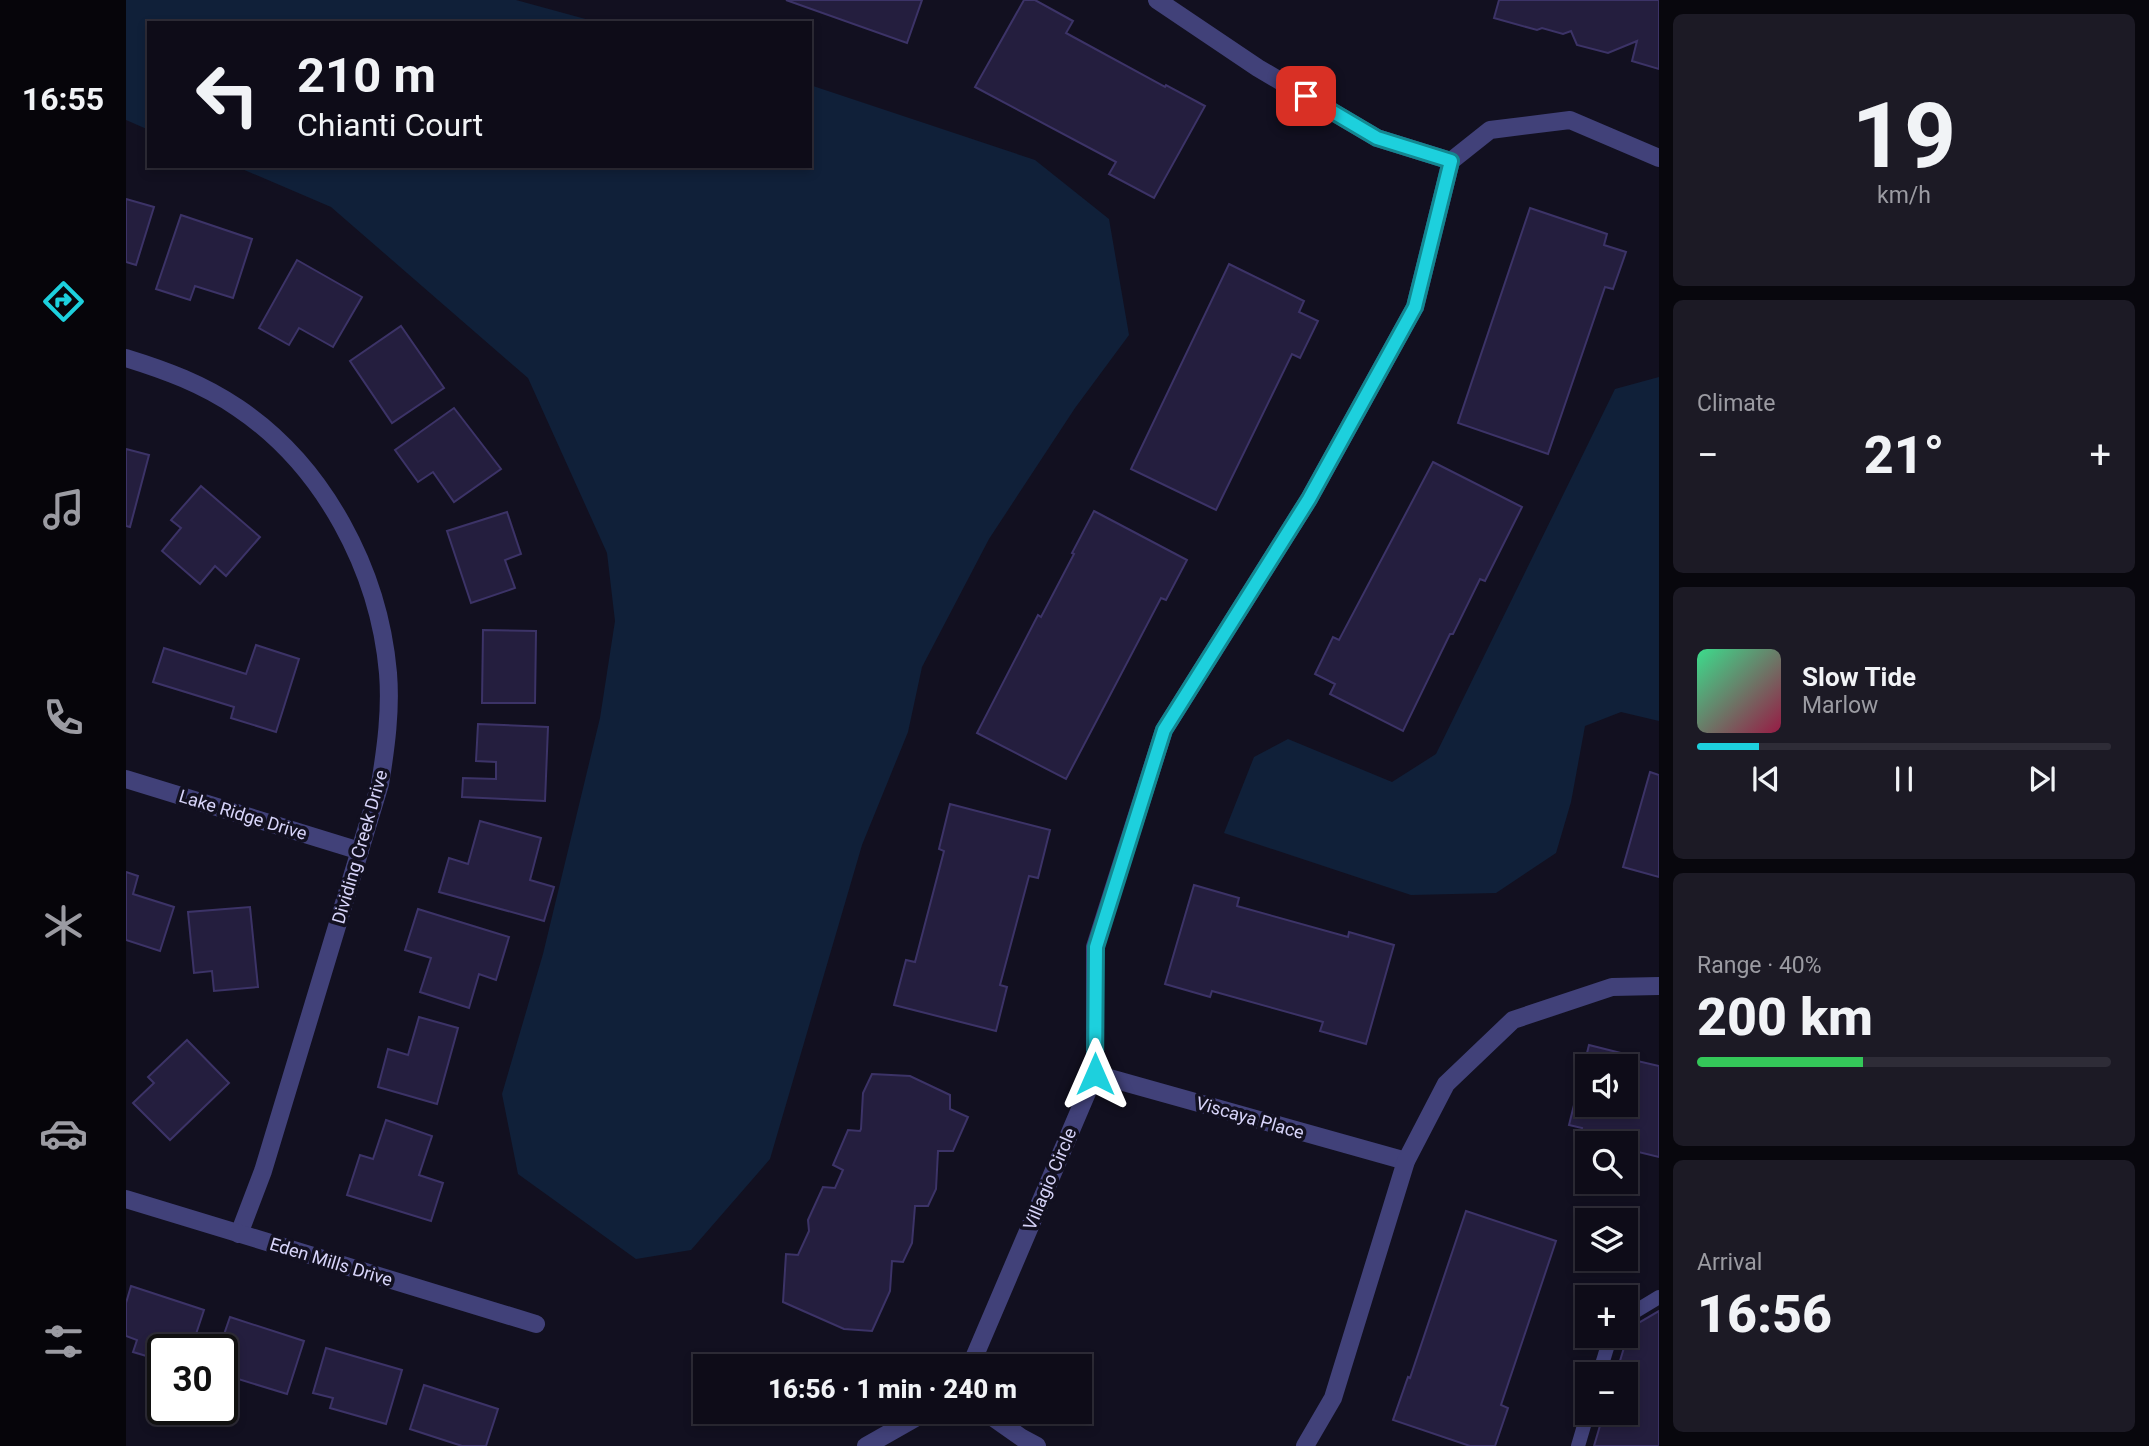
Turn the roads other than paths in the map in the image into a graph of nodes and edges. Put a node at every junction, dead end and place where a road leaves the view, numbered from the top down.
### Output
1 (1157, 0) edge
2 (1659, 158) edge
3 (1451, 161) junction
4 (126, 358) edge
5 (126, 779) edge
6 (360, 851) junction
7 (1659, 986) edge
8 (1095, 1074) junction
9 (1406, 1161) junction
10 (126, 1199) edge
11 (239, 1234) junction
12 (1659, 1297) edge
13 (1638, 1310) edge
14 (537, 1324) dead end
15 (976, 1354) edge
16 (905, 1424) edge
17 (1002, 1424) edge
18 (1584, 1425) edge
19 (866, 1446) edge
20 (1037, 1446) edge
21 (1305, 1446) edge
22 (1578, 1446) edge

1 - 3 street
2 - 3 street
3 - 8 street, Villagio Circle
4 - 6 street, Dividing Creek Drive
5 - 6 street, Lake Ridge Drive
6 - 11 street, Dividing Creek Drive
7 - 9 street
8 - 9 street, Viscaya Place
8 - 15 street, Villagio Circle
9 - 21 street
10 - 11 street, Eden Mills Drive
11 - 14 street, Eden Mills Drive
12 - 13 lane
16 - 19 street
17 - 20 street
18 - 22 lane

